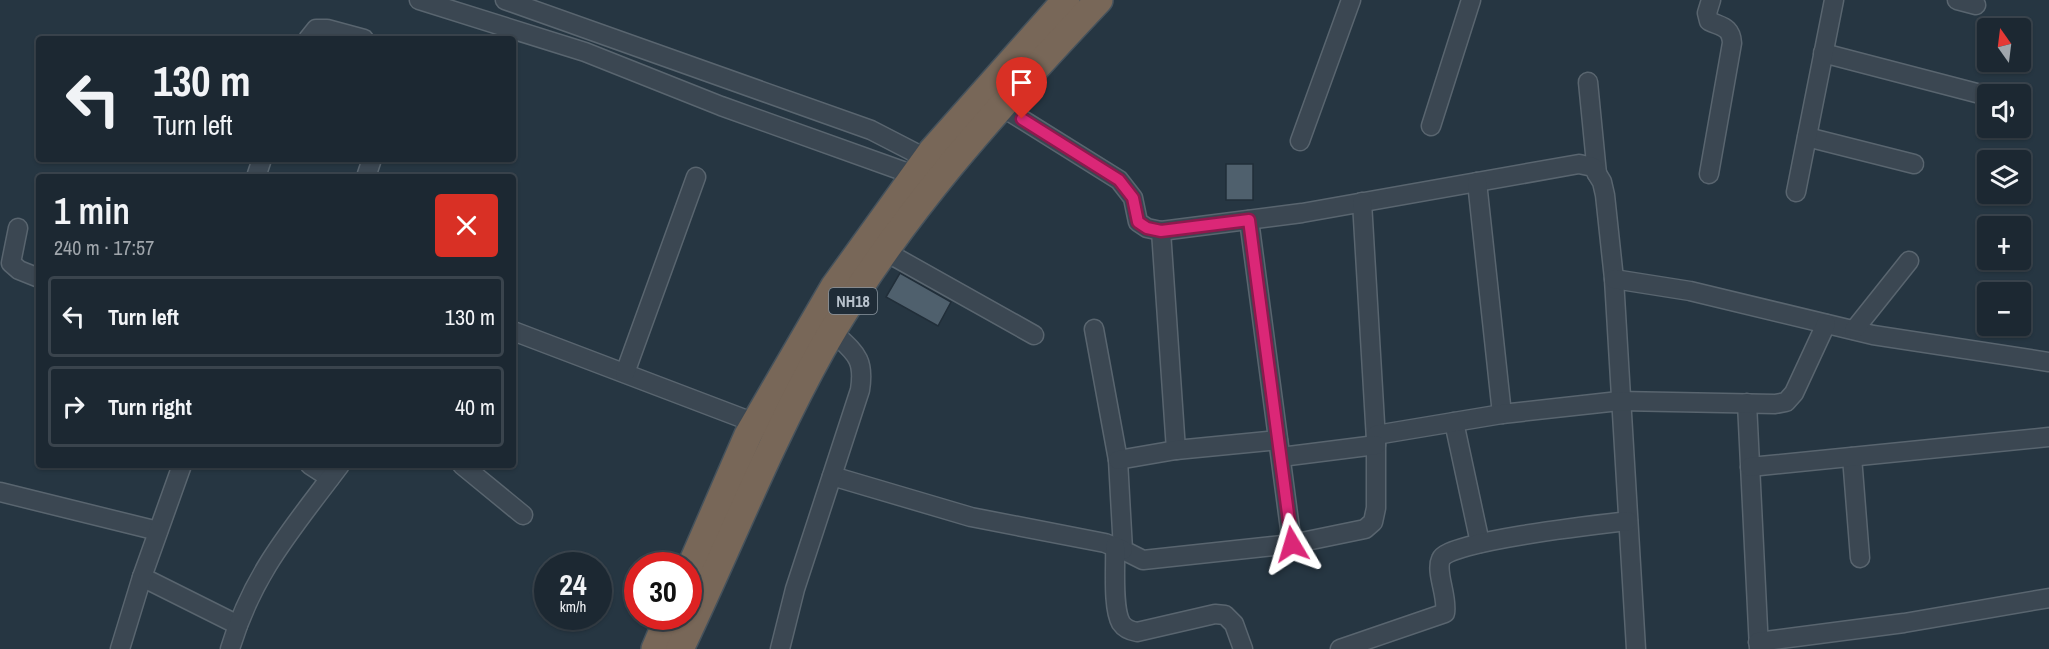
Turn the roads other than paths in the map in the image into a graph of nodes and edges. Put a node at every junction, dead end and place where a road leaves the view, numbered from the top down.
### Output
1 (419, 0) edge
2 (505, 0) edge
3 (1066, 0) edge
4 (1099, 0) edge
5 (1351, 0) edge
6 (1471, 0) edge
7 (1711, 0) edge
8 (1834, 0) edge
9 (1957, 0) edge
10 (1976, 5) dead end
11 (310, 36) edge
12 (353, 36) edge
13 (1823, 53) junction
14 (1588, 82) dead end
15 (1977, 93) edge
16 (1002, 107) junction
17 (1431, 126) dead end
18 (1807, 136) junction
19 (1300, 141) dead end
20 (1914, 164) dead end
21 (929, 168) junction
22 (1598, 174) junction
23 (1709, 174) dead end
24 (696, 177) dead end
25 (1477, 182) junction
26 (1796, 192) dead end
27 (1362, 202) junction
28 (1249, 220) junction
29 (18, 228) dead end
30 (1161, 231) junction
31 (886, 252) junction
32 (1909, 261) dead end
33 (36, 277) edge
34 (1614, 279) junction
35 (1826, 324) junction
36 (1094, 329) dead end
37 (1854, 330) junction
38 (516, 332) edge
39 (833, 332) junction
40 (1034, 334) dead end
41 (2049, 362) edge
42 (625, 374) junction
43 (1619, 400) junction
44 (1747, 404) junction
45 (1502, 414) junction
46 (1454, 422) junction
47 (755, 423) junction
48 (2049, 437) edge
49 (1376, 440) junction
50 (1280, 448) junction
51 (1176, 450) junction
52 (1852, 457) junction
53 (1118, 460) junction
54 (1750, 467) junction
55 (181, 468) edge
56 (466, 468) edge
57 (335, 472) edge
58 (832, 476) junction
59 (0, 492) edge
60 (523, 515) dead end
61 (1628, 520) junction
62 (158, 531) junction
63 (1480, 543) junction
64 (1292, 544) junction
65 (1119, 548) junction
66 (697, 552) edge
67 (1860, 558) dead end
68 (142, 577) junction
69 (2049, 598) edge
70 (238, 625) junction
71 (663, 630) edge
72 (1759, 645) edge
73 (120, 649) edge
74 (230, 649) edge
75 (655, 649) edge
76 (680, 649) edge
77 (780, 649) edge
78 (1243, 649) edge
79 (1340, 649) edge
80 (1636, 649) edge

1 - 21 street
2 - 21 street
3 - 21 highway, NH18
4 - 16 highway, NH18
5 - 19 street
6 - 17 street
7 - 23 street
8 - 13 street
9 - 10 street
11 - 12 street
13 - 15 street
13 - 18 street
14 - 22 street
16 - 21 highway, NH18
16 - 30 street
18 - 20 street
18 - 26 street
21 - 31 highway, NH18
21 - 47 highway, NH18
22 - 25 street
22 - 34 street
24 - 42 street
25 - 27 street
25 - 45 street
27 - 28 street
27 - 49 street
28 - 30 street
28 - 50 street
29 - 33 street
30 - 51 street
31 - 39 highway, NH18
31 - 40 street
32 - 37 street
34 - 35 street
34 - 43 street
35 - 37 street
35 - 44 street
36 - 53 street
37 - 41 street
38 - 42 street
39 - 58 street
39 - 76 highway, NH18
42 - 47 street
43 - 44 street
43 - 45 street
43 - 61 street
44 - 54 street
45 - 46 street
46 - 49 street
46 - 63 street
47 - 66 highway, NH18
48 - 52 street
49 - 50 street
49 - 64 street
50 - 51 street
50 - 64 street
51 - 53 street
52 - 54 street
52 - 67 street
53 - 65 street
54 - 72 street
55 - 62 street
56 - 60 street
57 - 70 street
58 - 65 street
58 - 77 street
59 - 62 street
61 - 63 street
61 - 80 street
62 - 68 street
63 - 79 street
64 - 65 street
65 - 78 street
68 - 70 street
68 - 73 street
69 - 72 street
70 - 74 street
71 - 75 highway

